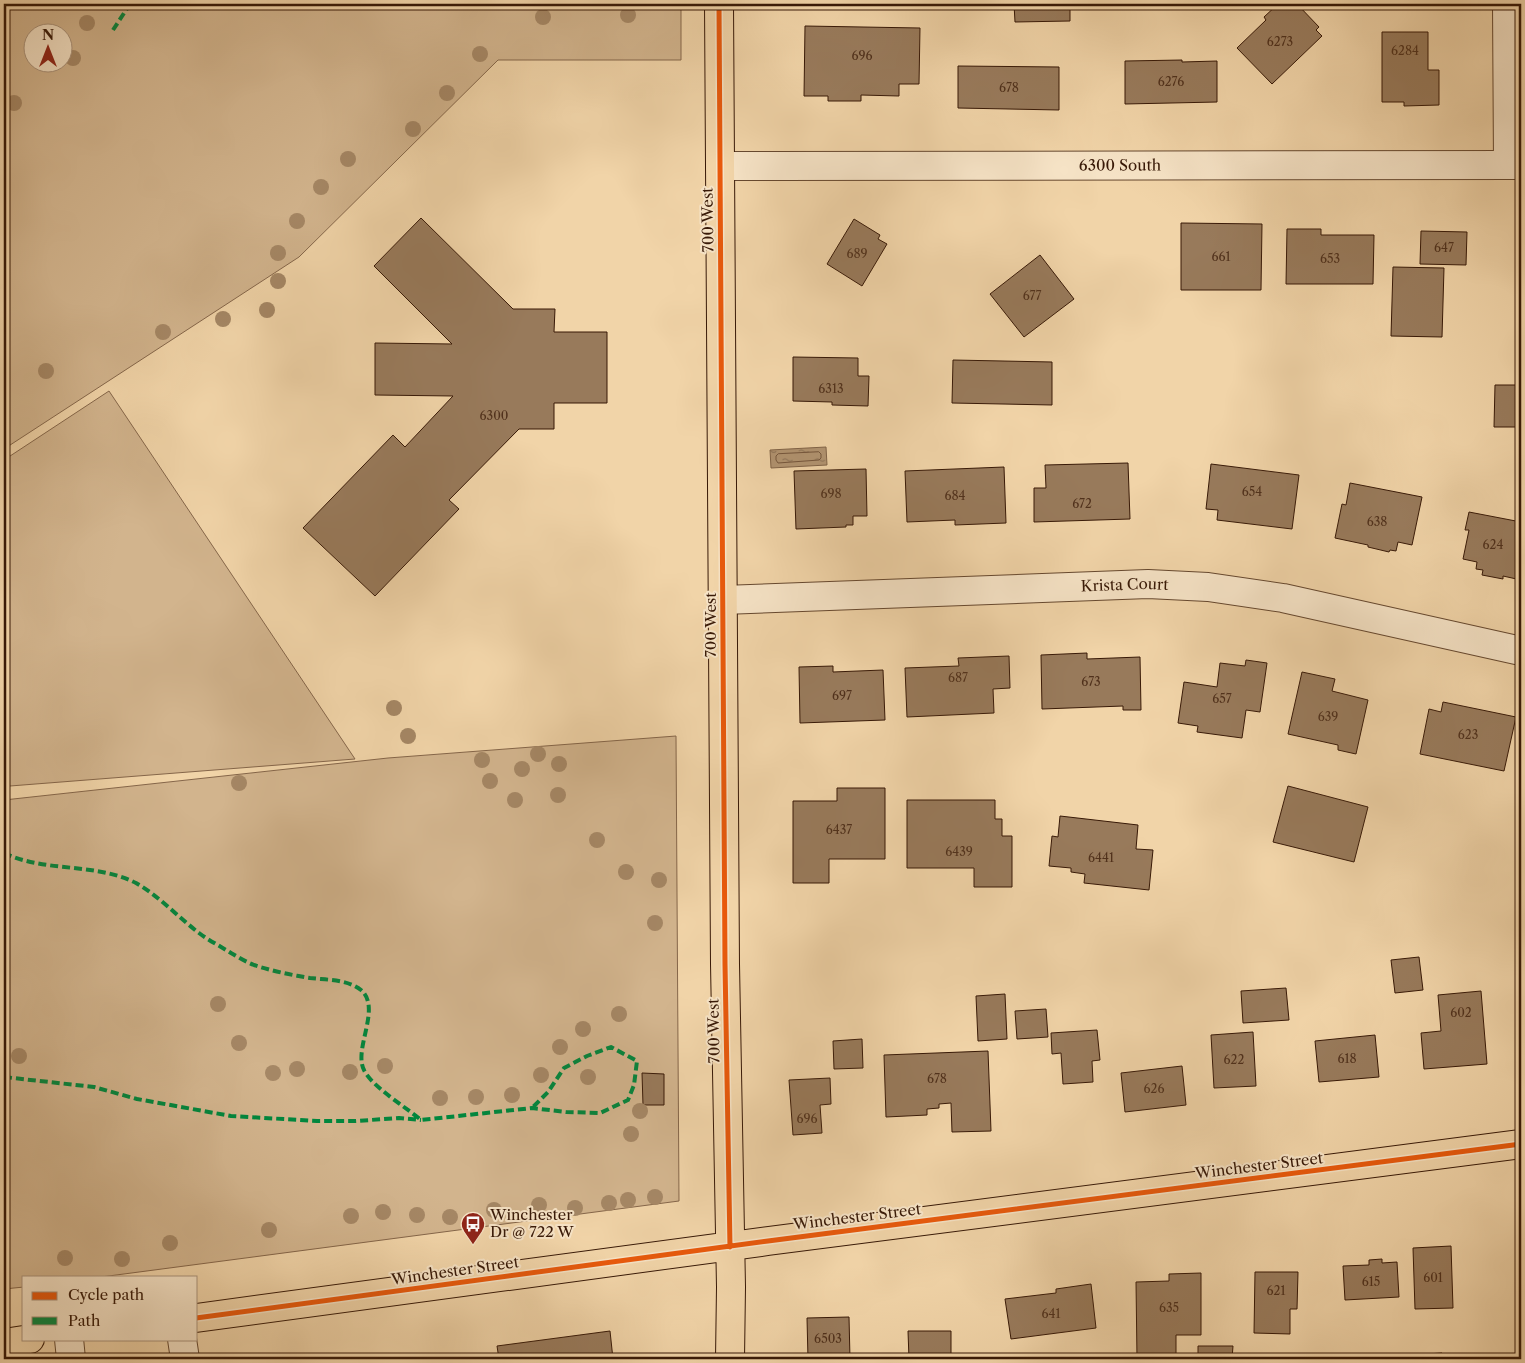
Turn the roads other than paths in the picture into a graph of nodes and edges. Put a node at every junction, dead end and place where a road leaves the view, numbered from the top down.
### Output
1 (719, 4) edge
2 (1507, 4) edge
3 (1515, 165) edge
4 (720, 166) junction
5 (723, 600) junction
6 (1521, 651) edge
7 (1521, 1144) edge
8 (730, 1247) junction
9 (198, 1318) edge
10 (24, 1340) edge
11 (69, 1340) edge
12 (182, 1340) edge
13 (4, 1343) edge
14 (71, 1359) edge
15 (185, 1359) edge
16 (730, 1359) edge

1 - 4 main road, 700 West
2 - 3 street
3 - 4 street, 6300 South
4 - 5 main road, 700 West
5 - 6 street, Krista Court
5 - 8 main road, 700 West
7 - 8 main road, Winchester Street
8 - 9 main road, Winchester Street
8 - 16 main road, 700 West
10 - 13 main road
11 - 14 street
12 - 15 street

